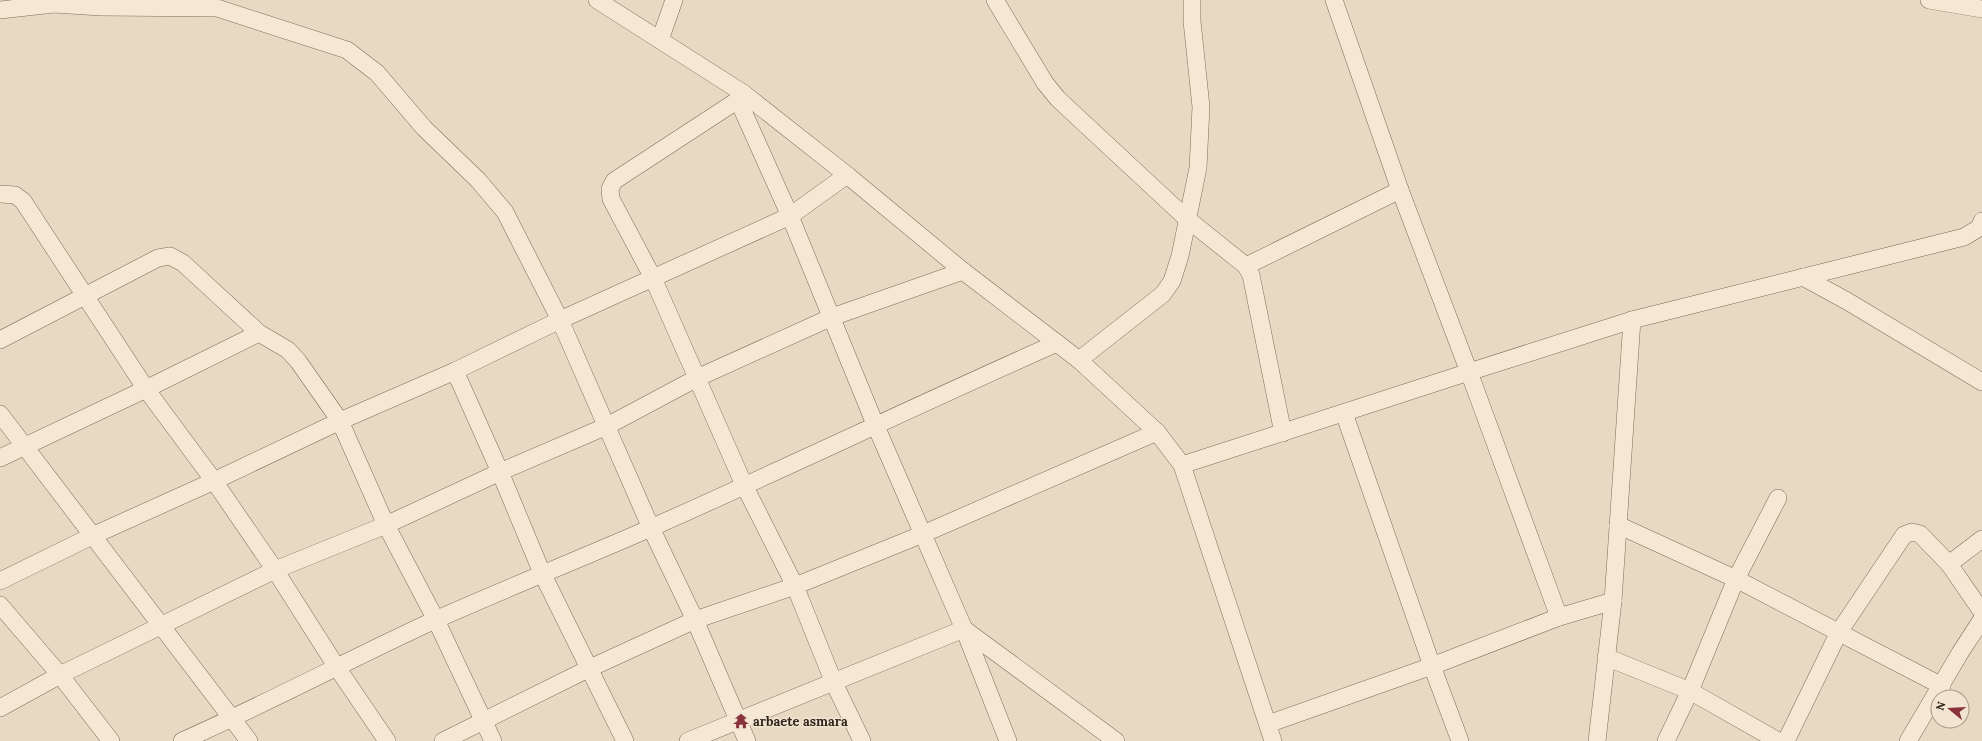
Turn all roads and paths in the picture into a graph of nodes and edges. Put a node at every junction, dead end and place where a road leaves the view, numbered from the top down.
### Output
1 (597, 0) edge
2 (674, 0) edge
3 (995, 0) edge
4 (1192, 0) edge
5 (1334, 0) edge
6 (1929, 0) edge
7 (1982, 9) edge
8 (0, 10) edge
9 (660, 40) junction
10 (741, 97) junction
11 (847, 174) junction
12 (1400, 190) junction
13 (0, 194) edge
14 (790, 216) junction
15 (1186, 218) junction
16 (1981, 226) edge
17 (1246, 266) junction
18 (963, 271) junction
19 (1803, 277) junction
20 (653, 278) junction
21 (85, 297) junction
22 (832, 317) junction
23 (560, 320) junction
24 (1632, 320) junction
25 (259, 333) junction
26 (0, 340) edge
27 (1057, 343) junction
28 (1079, 360) junction
29 (455, 371) junction
30 (1469, 372) junction
31 (697, 378) junction
32 (1982, 382) edge
33 (146, 389) junction
34 (1344, 413) junction
35 (0, 414) edge
36 (340, 420) junction
37 (875, 424) junction
38 (607, 426) junction
39 (1157, 432) junction
40 (1283, 433) junction
41 (25, 446) junction
42 (0, 458) edge
43 (1182, 465) junction
44 (500, 472) junction
45 (214, 481) junction
46 (744, 485) junction
47 (1778, 498) dead end
48 (386, 525) junction
49 (1618, 525) junction
50 (651, 528) junction
51 (923, 534) junction
52 (92, 536) junction
53 (1982, 539) edge
54 (1949, 564) junction
55 (275, 570) junction
56 (542, 573) junction
57 (1736, 579) junction
58 (0, 581) edge
59 (795, 586) junction
60 (1613, 601) junction
61 (0, 605) edge
62 (1982, 612) edge
63 (1559, 617) junction
64 (436, 620) junction
65 (695, 620) junction
66 (1982, 620) edge
67 (162, 625) junction
68 (964, 629) junction
69 (1840, 632) junction
70 (1606, 657) junction
71 (336, 666) junction
72 (1432, 666) junction
73 (588, 669) junction
74 (60, 676) junction
75 (834, 682) junction
76 (1942, 686) junction
77 (1690, 691) junction
78 (0, 708) edge
79 (233, 718) junction
80 (483, 720) junction
81 (737, 722) junction
82 (1268, 724) junction
83 (112, 741) edge
84 (182, 741) edge
85 (249, 741) edge
86 (387, 741) edge
87 (443, 741) edge
88 (493, 741) edge
89 (625, 741) edge
90 (688, 741) edge
91 (747, 741) edge
92 (862, 741) edge
93 (1008, 741) edge
94 (1116, 741) edge
95 (1273, 741) edge
96 (1460, 741) edge
97 (1597, 741) edge
98 (1666, 741) edge
99 (1778, 741) edge
100 (1786, 741) edge
101 (1908, 741) edge

1 - 9 street
2 - 9 street
3 - 15 street
4 - 15 street
5 - 12 street
6 - 7 street
8 - 23 street
9 - 10 street
10 - 11 street
10 - 14 street
10 - 20 street
11 - 14 street
11 - 18 street
12 - 17 street
12 - 30 street
13 - 21 street
14 - 20 street
14 - 22 street
15 - 17 street
15 - 28 street
16 - 19 street
17 - 40 street
18 - 22 street
18 - 27 street
19 - 24 street
19 - 32 street
20 - 23 street
20 - 31 street
21 - 25 street
21 - 26 street
21 - 33 street
22 - 31 street
22 - 37 street
23 - 29 street
23 - 38 street
24 - 30 street
24 - 49 street
25 - 33 street
25 - 36 street
27 - 28 street
27 - 37 street
28 - 39 street
29 - 36 street
29 - 44 street
30 - 34 street
30 - 63 street
31 - 38 street
31 - 46 street
33 - 41 street
33 - 45 street
34 - 40 street
34 - 72 street
35 - 41 street
36 - 45 street
36 - 48 street
37 - 46 street
37 - 51 street
38 - 44 street
38 - 50 street
39 - 43 street
39 - 51 street
40 - 43 street
41 - 42 street
41 - 52 street
43 - 82 street
44 - 48 street
44 - 56 street
45 - 52 street
45 - 55 street
46 - 50 street
46 - 59 street
47 - 57 street
48 - 55 street
48 - 64 street
49 - 57 street
49 - 60 street
50 - 56 street
50 - 65 street
51 - 59 street
51 - 68 street
52 - 58 street
52 - 67 street
53 - 54 street
54 - 62 street
54 - 69 street
55 - 67 street
55 - 71 street
56 - 64 street
56 - 73 street
57 - 69 street
57 - 77 street
59 - 65 street
59 - 75 street
60 - 63 street
60 - 70 street
61 - 74 street
63 - 72 street
64 - 71 street
64 - 80 street
65 - 73 street
65 - 81 street
66 - 76 street
67 - 74 street
67 - 79 street
68 - 75 street
68 - 93 street
68 - 94 street
69 - 76 street
69 - 100 street
70 - 77 street
70 - 97 street
71 - 79 street
71 - 86 street
72 - 82 street
72 - 96 street
73 - 80 street
73 - 89 street
74 - 78 street
74 - 83 street
75 - 81 street
75 - 92 street
76 - 101 street
77 - 98 street
77 - 99 street
79 - 84 street
79 - 85 street
80 - 87 street
80 - 88 street
81 - 90 street
81 - 91 street
82 - 95 street

